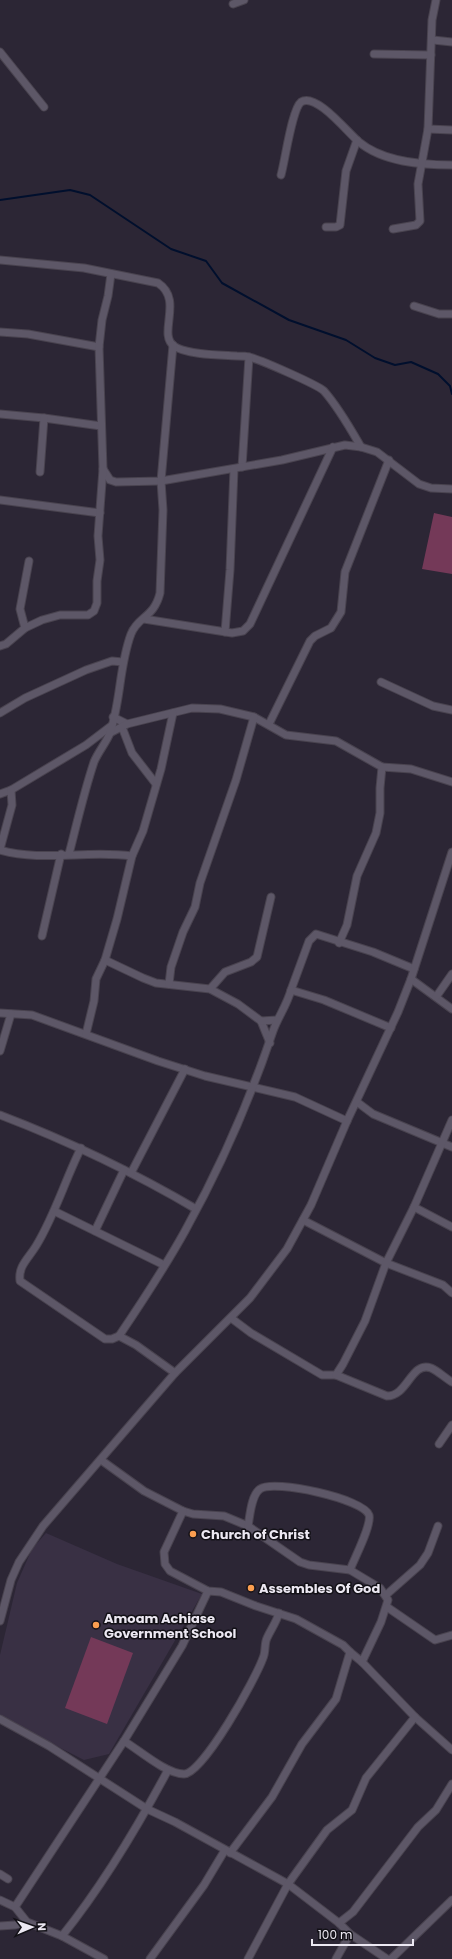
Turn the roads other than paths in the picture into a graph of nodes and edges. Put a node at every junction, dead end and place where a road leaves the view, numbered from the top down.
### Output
1 (244, 0) edge
2 (436, 0) edge
3 (234, 4) dead end
4 (433, 40) junction
5 (452, 42) edge
6 (0, 52) edge
7 (374, 54) dead end
8 (431, 55) junction
9 (44, 107) dead end
10 (428, 129) junction
11 (452, 130) edge
12 (357, 140) junction
13 (421, 164) junction
14 (452, 165) edge
15 (281, 175) dead end
16 (326, 228) dead end
17 (393, 229) dead end
18 (0, 260) edge
19 (111, 274) junction
20 (414, 306) dead end
21 (452, 314) edge
22 (0, 332) edge
23 (173, 345) junction
24 (99, 347) junction
25 (250, 357) junction
26 (0, 414) edge
27 (44, 418) junction
28 (101, 426) junction
29 (333, 447) junction
30 (361, 447) junction
31 (389, 460) junction
32 (238, 468) junction
33 (103, 469) junction
34 (40, 472) dead end
35 (161, 481) junction
36 (452, 489) edge
37 (0, 500) edge
38 (100, 513) junction
39 (29, 560) dead end
40 (144, 619) junction
41 (25, 628) junction
42 (225, 632) junction
43 (0, 646) edge
44 (123, 662) junction
45 (381, 682) dead end
46 (452, 710) edge
47 (0, 713) edge
48 (173, 713) junction
49 (113, 717) junction
50 (254, 717) junction
51 (269, 724) junction
52 (125, 725) junction
53 (111, 729) junction
54 (382, 767) junction
55 (452, 782) edge
56 (156, 784) junction
57 (12, 790) junction
58 (0, 794) edge
59 (0, 850) edge
60 (452, 852) edge
61 (65, 854) junction
62 (132, 856) junction
63 (271, 897) dead end
64 (42, 936) dead end
65 (339, 943) junction
66 (105, 960) junction
67 (414, 969) junction
68 (452, 974) edge
69 (411, 979) junction
70 (169, 984) junction
71 (210, 989) junction
72 (291, 990) junction
73 (436, 997) junction
74 (452, 1008) edge
75 (0, 1013) edge
76 (11, 1014) junction
77 (277, 1020) junction
78 (261, 1021) junction
79 (390, 1028) junction
80 (86, 1034) junction
81 (270, 1042) junction
82 (0, 1051) edge
83 (185, 1069) junction
84 (253, 1087) junction
85 (357, 1102) junction
86 (0, 1115) edge
87 (452, 1120) edge
88 (347, 1121) junction
89 (442, 1144) junction
90 (452, 1147) edge
91 (81, 1148) junction
92 (127, 1172) junction
93 (414, 1207) junction
94 (196, 1209) junction
95 (54, 1211) junction
96 (303, 1220) junction
97 (452, 1227) edge
98 (95, 1232) junction
99 (386, 1263) junction
100 (164, 1265) junction
101 (452, 1293) edge
102 (231, 1318) junction
103 (119, 1336) junction
104 (175, 1373) junction
105 (336, 1375) junction
106 (452, 1382) edge
107 (452, 1425) edge
108 (440, 1444) dead end
109 (101, 1460) junction
110 (183, 1511) junction
111 (248, 1526) junction
112 (438, 1526) dead end
113 (350, 1570) junction
114 (208, 1591) junction
115 (386, 1595) junction
116 (387, 1607) junction
117 (279, 1613) junction
118 (0, 1619) edge
119 (452, 1636) edge
120 (350, 1652) junction
121 (362, 1662) junction
122 (415, 1717) junction
123 (0, 1719) edge
124 (124, 1741) junction
125 (452, 1750) edge
126 (168, 1770) junction
127 (99, 1778) junction
128 (452, 1784) edge
129 (147, 1809) junction
130 (227, 1851) junction
131 (0, 1874) edge
132 (8, 1879) dead end
133 (288, 1884) junction
134 (0, 1900) edge
135 (452, 1900) edge
136 (15, 1907) junction
137 (27, 1922) junction
138 (339, 1923) junction
139 (0, 1926) edge
140 (350, 1934) junction
141 (62, 1936) junction
142 (152, 1957) edge
143 (100, 1958) edge
144 (145, 1959) edge
145 (248, 1959) edge
146 (336, 1959) edge
147 (387, 1959) edge
148 (391, 1959) edge

1 - 3 street
2 - 4 street
4 - 5 street
4 - 8 street
6 - 9 street
7 - 8 street
8 - 10 street
10 - 11 street
10 - 13 street
12 - 13 street
12 - 15 street
12 - 16 street
13 - 14 street
13 - 17 street
18 - 19 street
19 - 23 street
19 - 24 street
20 - 21 street
22 - 24 street
23 - 25 street
23 - 35 street
24 - 28 street
25 - 30 street
25 - 32 street
26 - 27 street
27 - 28 street
27 - 34 street
28 - 33 street
29 - 30 street
29 - 32 street
29 - 42 street
30 - 31 street
31 - 36 street
31 - 51 street
32 - 35 street
32 - 42 street
33 - 35 street
33 - 38 street
35 - 40 street
37 - 38 street
38 - 41 street
39 - 41 street
40 - 42 street
40 - 44 street
41 - 43 street
44 - 47 street
44 - 49 street
45 - 46 street
48 - 50 street
48 - 52 street
48 - 56 street
49 - 52 street
49 - 53 street
50 - 51 street
50 - 70 street
51 - 54 street
52 - 53 street
52 - 56 street
53 - 57 street
53 - 61 street
54 - 55 street
54 - 65 street
56 - 62 street
57 - 58 street
57 - 59 street
59 - 61 street
60 - 67 street
61 - 62 street
61 - 64 street
62 - 66 street
63 - 71 street
65 - 67 street
65 - 72 street
66 - 70 street
66 - 80 street
67 - 69 street
68 - 73 street
69 - 73 street
69 - 79 street
70 - 71 street
71 - 78 street
72 - 77 street
72 - 79 street
73 - 74 street
75 - 76 street
76 - 80 street
76 - 82 street
77 - 78 street
77 - 81 street
78 - 81 street
79 - 85 street
80 - 83 street
81 - 84 street
83 - 84 street
83 - 92 street
84 - 88 street
84 - 94 street
85 - 88 street
85 - 89 street
86 - 91 street
87 - 89 street
88 - 96 street
89 - 90 street
89 - 93 street
91 - 92 street
91 - 95 street
92 - 94 street
92 - 98 street
93 - 97 street
93 - 99 street
94 - 100 street
95 - 98 street
95 - 103 street
96 - 99 street
96 - 102 street
98 - 100 street
99 - 101 street
99 - 105 street
100 - 103 street
102 - 104 street
102 - 105 street
103 - 104 street
104 - 109 street
105 - 106 street
107 - 108 street
109 - 110 street
109 - 118 street
110 - 111 street
110 - 114 street
111 - 113 street
111 - 113 street
112 - 115 street
113 - 115 street
114 - 117 street
114 - 124 street
115 - 116 street
116 - 119 street
116 - 121 street
117 - 120 street
117 - 126 street
120 - 121 street
120 - 130 street
121 - 122 street
122 - 125 street
122 - 133 street
123 - 127 street
124 - 126 street
124 - 127 street
126 - 129 street
127 - 129 street
127 - 136 street
128 - 138 street
129 - 130 street
129 - 141 street
130 - 133 street
130 - 142 street
131 - 132 street
133 - 138 street
133 - 145 street
134 - 136 street
135 - 148 street
136 - 137 street
137 - 139 street
137 - 141 street
138 - 140 street
140 - 146 street
140 - 147 street
141 - 143 street
142 - 144 street

